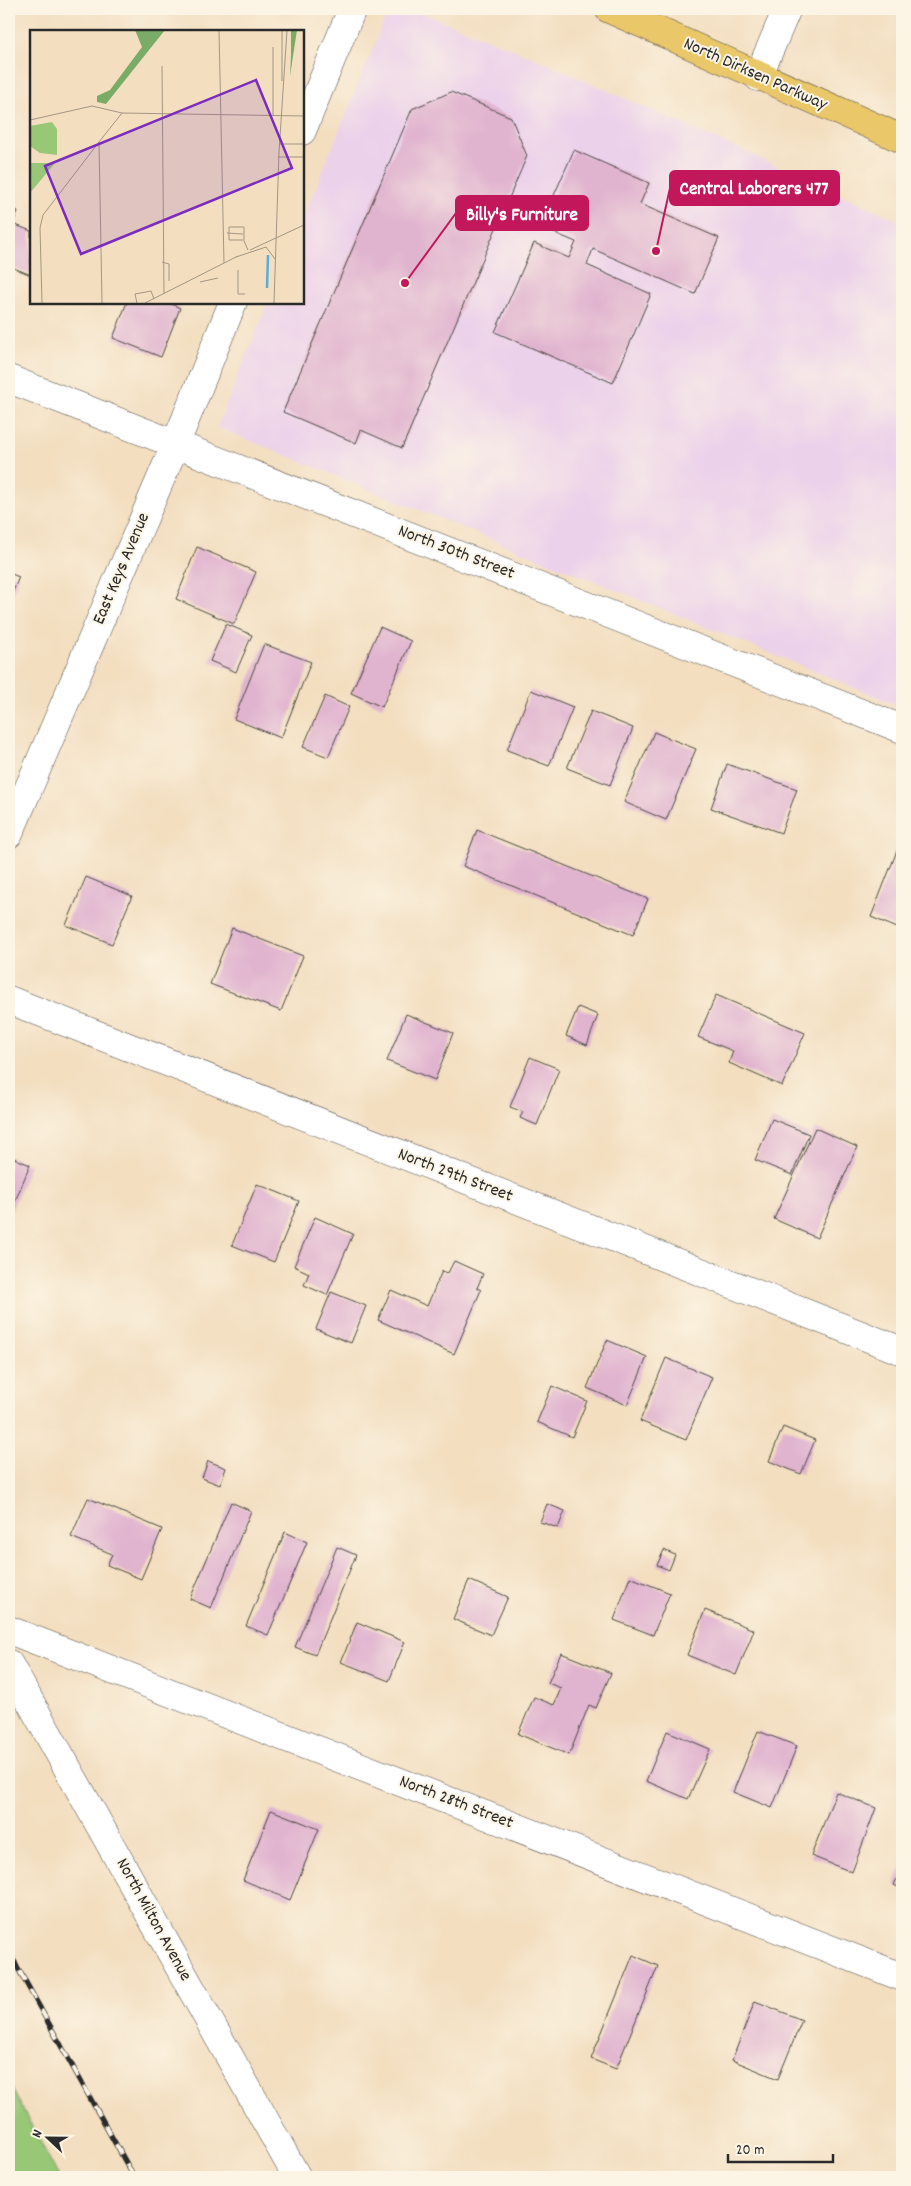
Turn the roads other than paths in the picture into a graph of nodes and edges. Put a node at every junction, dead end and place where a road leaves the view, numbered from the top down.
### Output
1 (352, 9) edge
2 (609, 9) edge
3 (787, 9) edge
4 (651, 18) edge
5 (758, 77) junction
6 (304, 126) edge
7 (902, 139) edge
8 (232, 304) edge
9 (9, 379) edge
10 (176, 443) junction
11 (902, 729) edge
12 (9, 834) edge
13 (9, 1000) edge
14 (902, 1350) edge
15 (9, 1630) edge
16 (9, 1664) edge
17 (902, 1977) edge
18 (297, 2177) edge

1 - 6 street
2 - 4 main road, North Dirksen Parkway
3 - 5 street
4 - 5 main road, North Dirksen Parkway
5 - 7 main road, North Dirksen Parkway
8 - 10 street, East Keys Avenue
9 - 10 street, North 30th Street
10 - 11 street, North 30th Street
10 - 12 street, East Keys Avenue
13 - 14 street, North 29th Street
15 - 17 street, North 28th Street
16 - 18 street, North Milton Avenue

